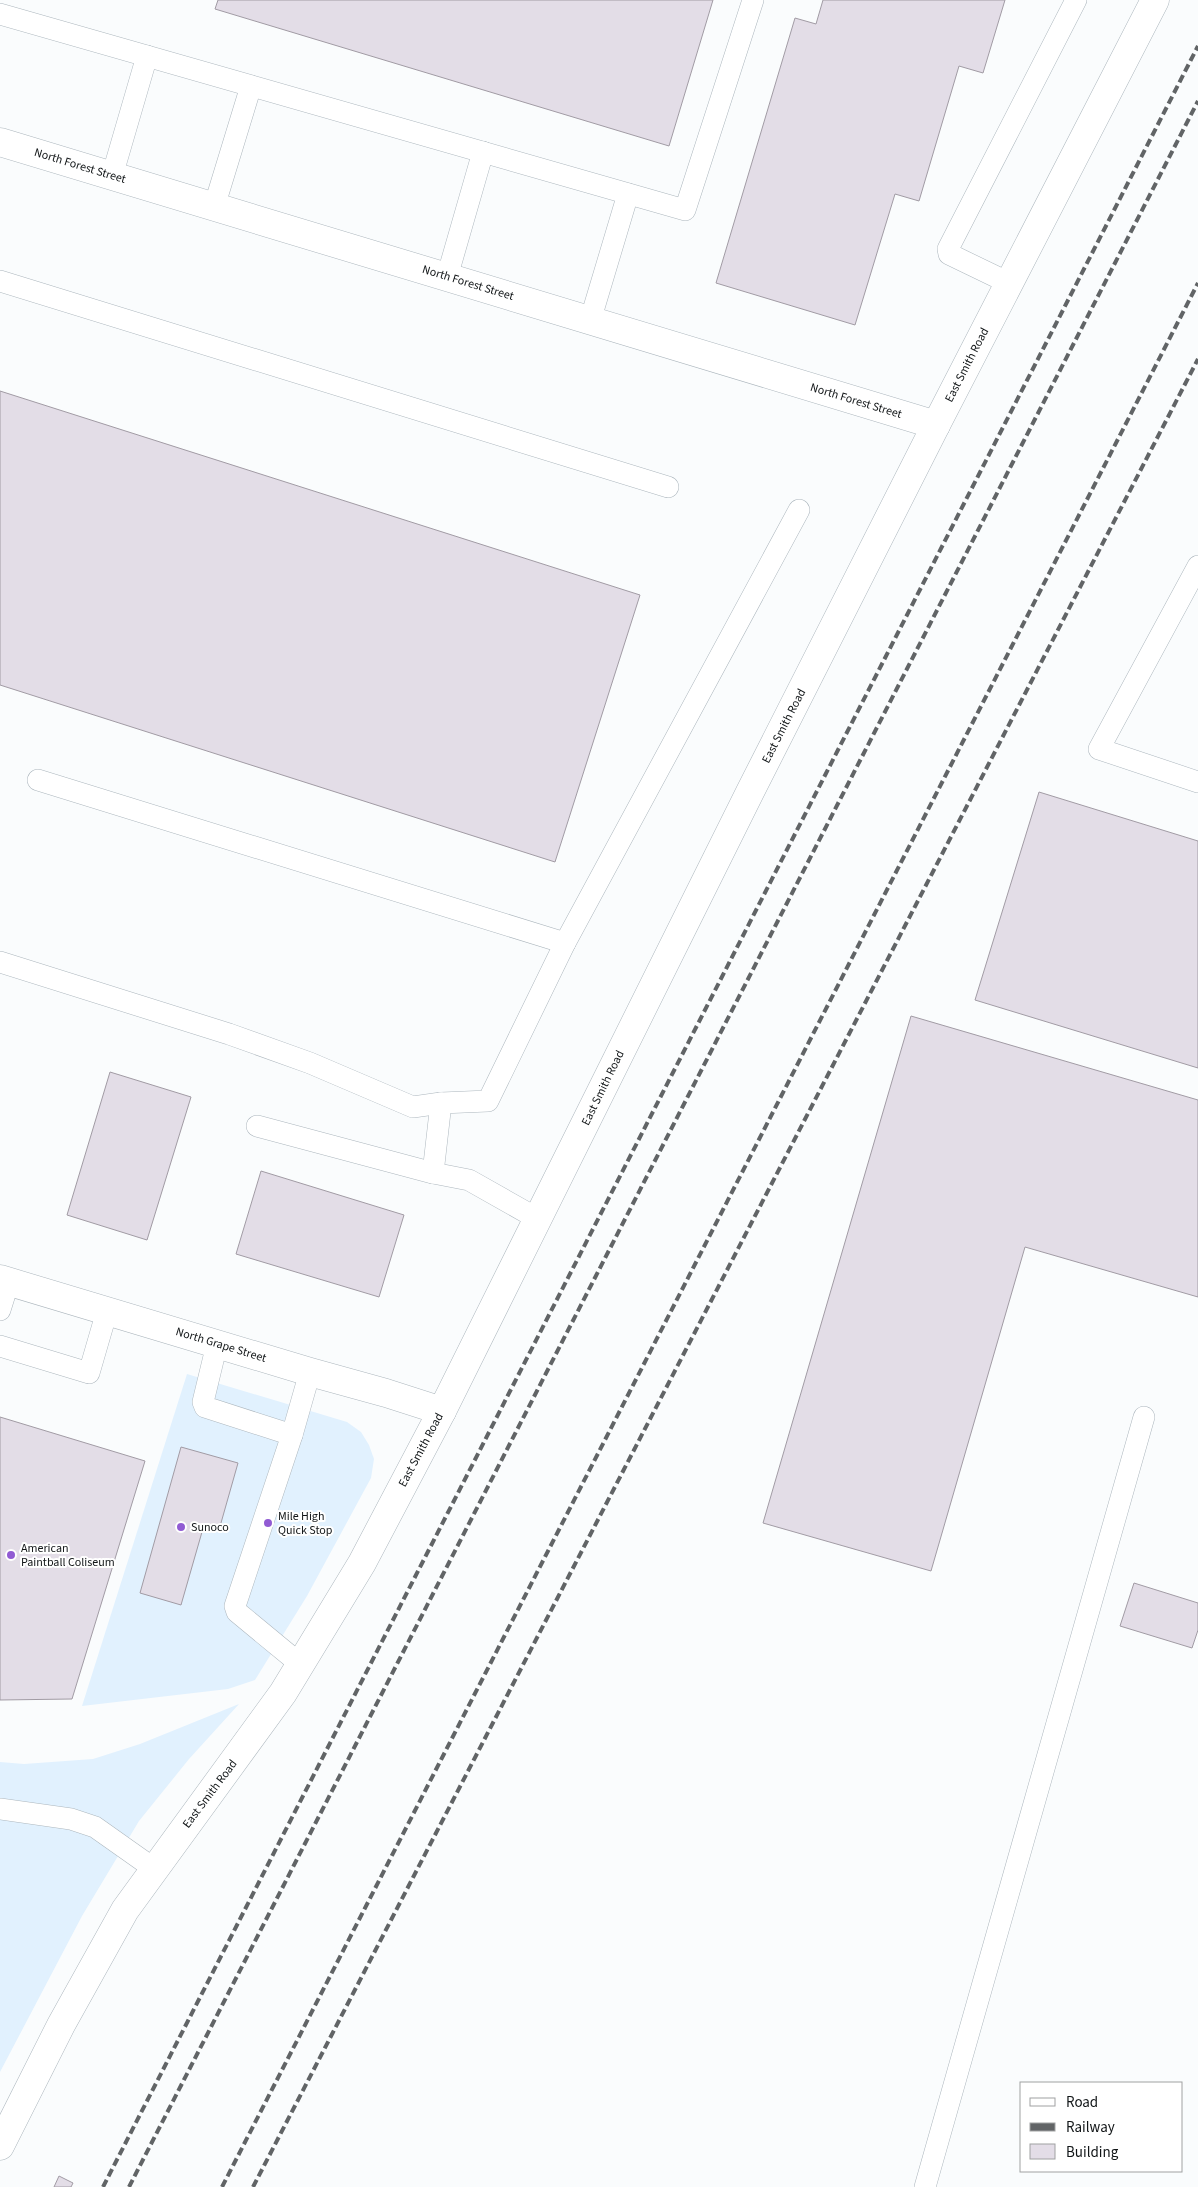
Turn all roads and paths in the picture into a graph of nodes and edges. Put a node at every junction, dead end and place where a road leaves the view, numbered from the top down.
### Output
1 (754, 0) edge
2 (1076, 0) edge
3 (1155, 0) edge
4 (0, 14) edge
5 (147, 56) junction
6 (250, 86) junction
7 (0, 142) edge
8 (483, 152) junction
9 (112, 176) junction
10 (628, 194) junction
11 (214, 207) junction
12 (447, 277) junction
13 (0, 280) edge
14 (1009, 284) junction
15 (590, 320) junction
16 (936, 425) junction
17 (668, 487) dead end
18 (799, 510) dead end
19 (1198, 566) edge
20 (38, 780) dead end
21 (1198, 782) edge
22 (565, 943) junction
23 (0, 962) edge
24 (441, 1103) junction
25 (257, 1126) dead end
26 (433, 1173) junction
27 (538, 1219) junction
28 (4, 1280) edge
29 (0, 1310) edge
30 (107, 1311) junction
31 (217, 1344) junction
32 (0, 1346) edge
33 (310, 1372) junction
34 (442, 1411) junction
35 (1144, 1417) dead end
36 (292, 1435) junction
37 (300, 1664) junction
38 (0, 1809) edge
39 (154, 1868) junction
40 (0, 2146) edge
41 (925, 2187) edge

1 - 10 lane
2 - 14 lane
3 - 14 street, East Smith Road
4 - 5 lane
5 - 6 lane
5 - 9 lane
6 - 8 lane
6 - 11 lane
7 - 9 street, North Forest Street
8 - 10 lane
8 - 12 lane
9 - 11 street, North Forest Street
10 - 15 lane
11 - 12 street, North Forest Street
12 - 15 street, North Forest Street
13 - 17 lane
14 - 16 street, East Smith Road
15 - 16 street, North Forest Street
16 - 27 street, East Smith Road
18 - 22 lane
19 - 21 lane
20 - 22 lane
22 - 24 lane
23 - 24 lane
24 - 26 lane
25 - 26 lane
26 - 27 lane
27 - 34 street, East Smith Road
28 - 29 lane
28 - 30 street, North Grape Street
30 - 31 street, North Grape Street
30 - 32 lane
31 - 33 street, North Grape Street
31 - 36 lane
33 - 34 street, North Grape Street
33 - 36 lane
34 - 37 street, East Smith Road
35 - 41 lane
36 - 37 lane
37 - 39 street, East Smith Road
38 - 39 lane
39 - 40 street, East Smith Road

